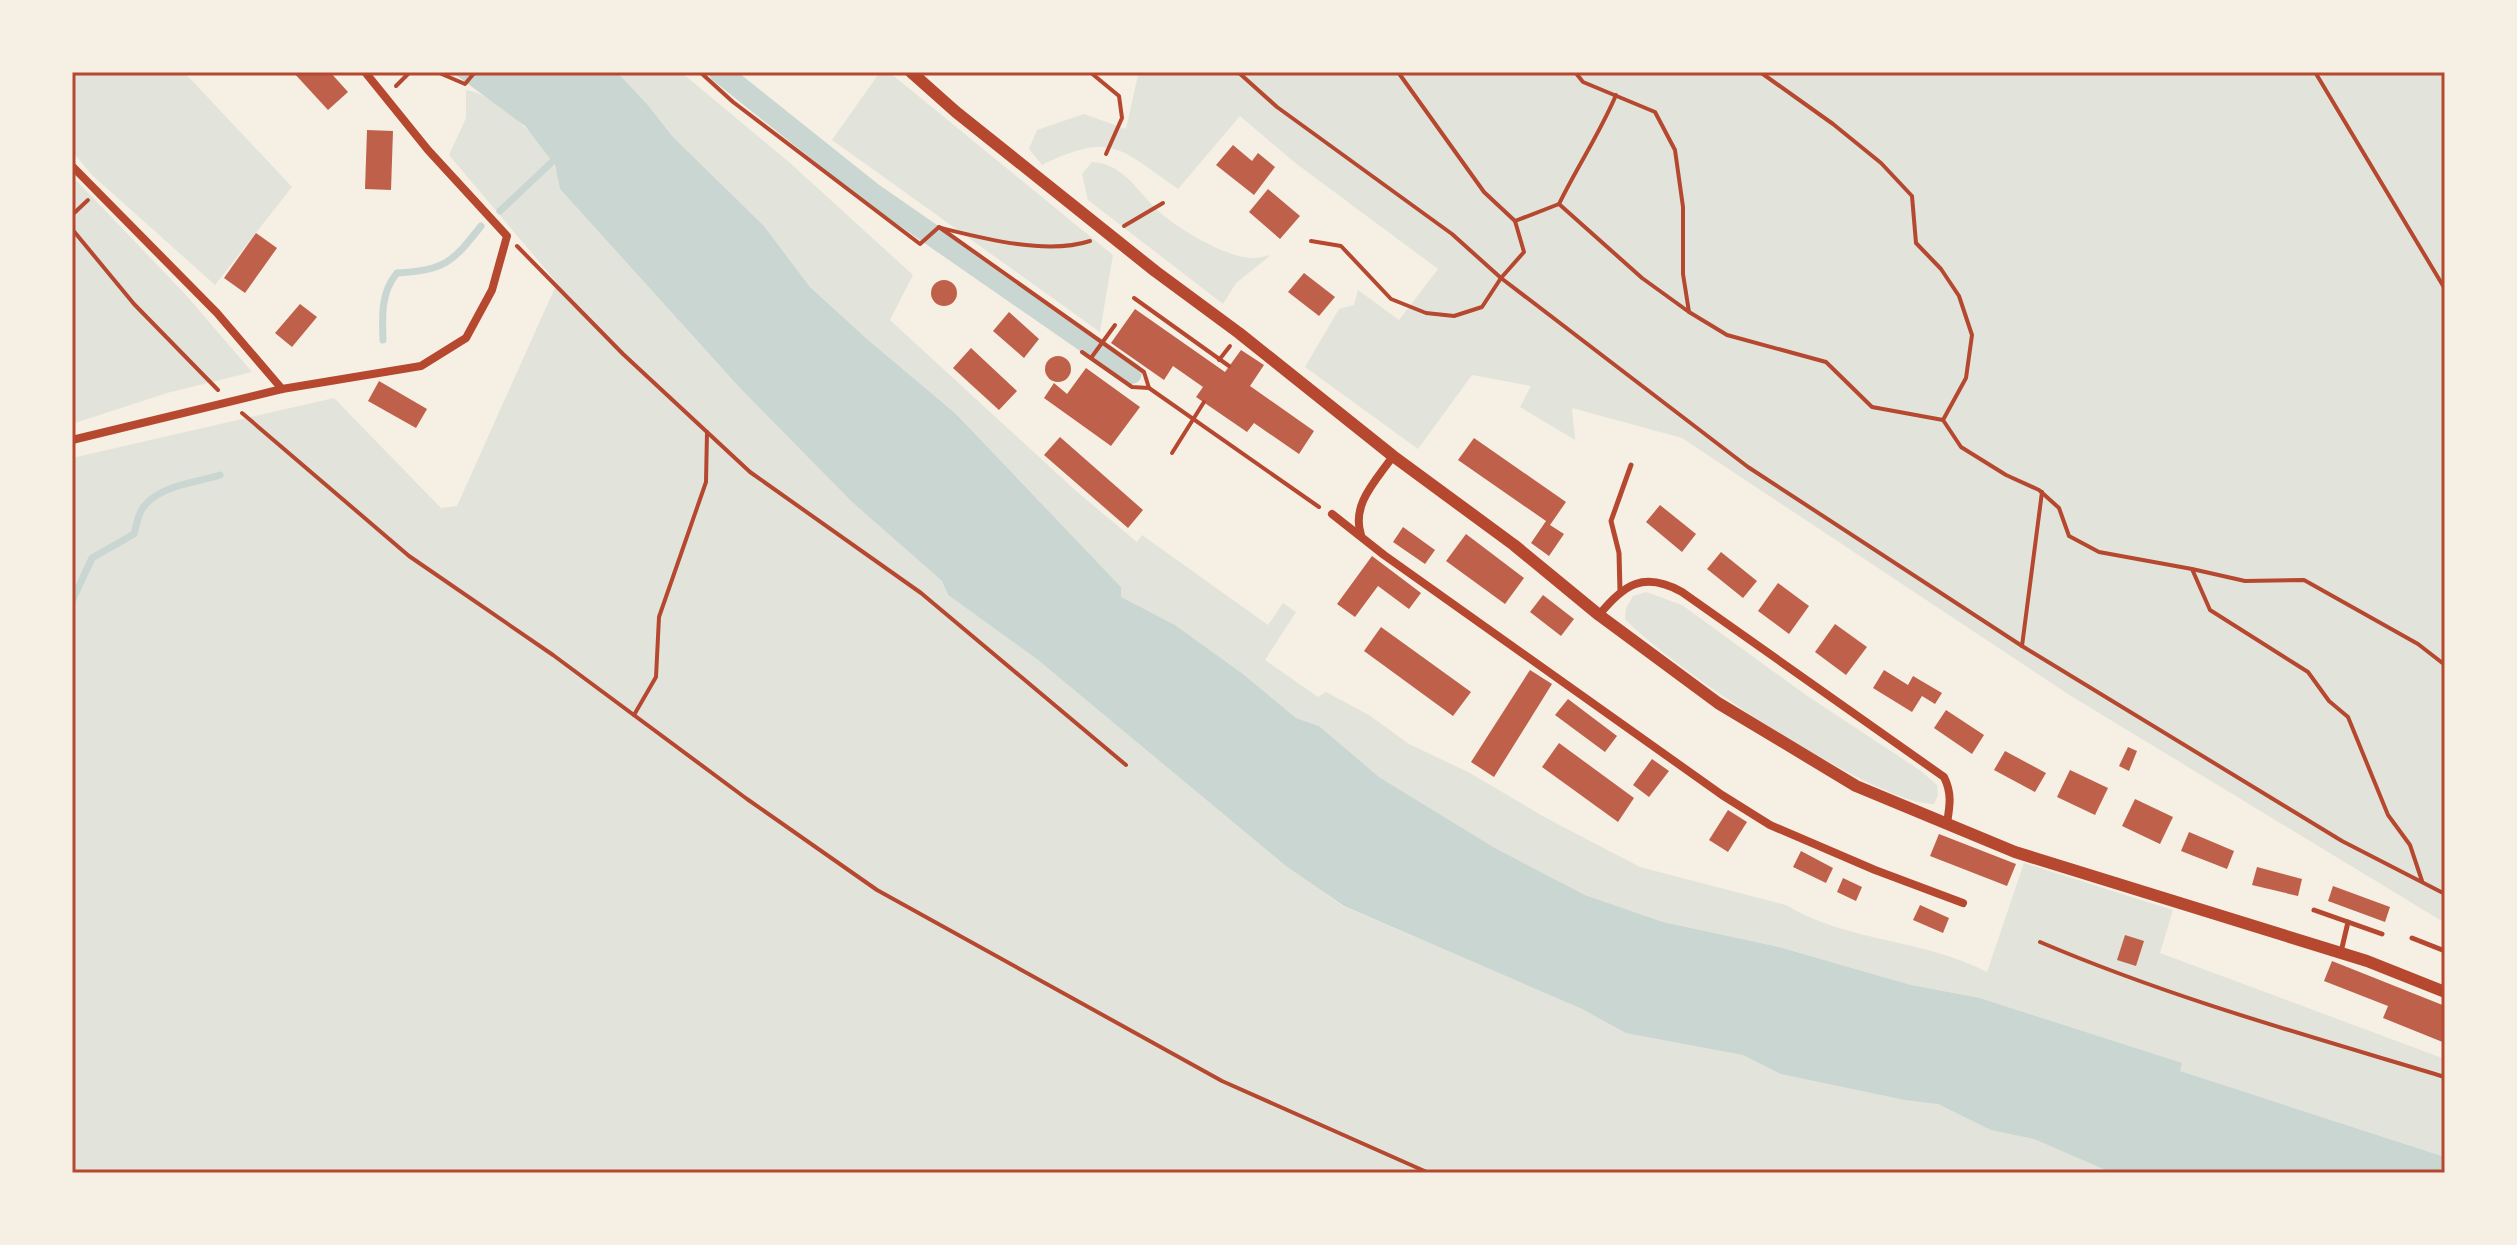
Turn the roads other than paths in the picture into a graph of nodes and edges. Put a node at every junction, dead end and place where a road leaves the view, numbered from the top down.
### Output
1 (365, 72) edge
2 (911, 72) edge
3 (72, 166) edge
4 (282, 389) junction
5 (72, 440) edge
6 (1393, 456) junction
7 (1631, 465) dead end
8 (1332, 514) road end
9 (1361, 536) junction
10 (1620, 591) junction
11 (1599, 615) junction
12 (1947, 823) junction
13 (1963, 903) dead end
14 (2314, 910) dead end
15 (2348, 922) junction
16 (2382, 934) dead end
17 (2412, 938) dead end
18 (2445, 951) edge
19 (2341, 953) junction
20 (2445, 992) edge

1 - 4 street
2 - 6 street
3 - 4 street
4 - 5 street
6 - 9 street
6 - 11 street
7 - 10 lane
8 - 9 street
9 - 13 street
10 - 11 street
10 - 12 street
11 - 12 street
12 - 19 street
14 - 15 lane
15 - 16 lane
15 - 19 lane
17 - 18 lane
19 - 20 street

